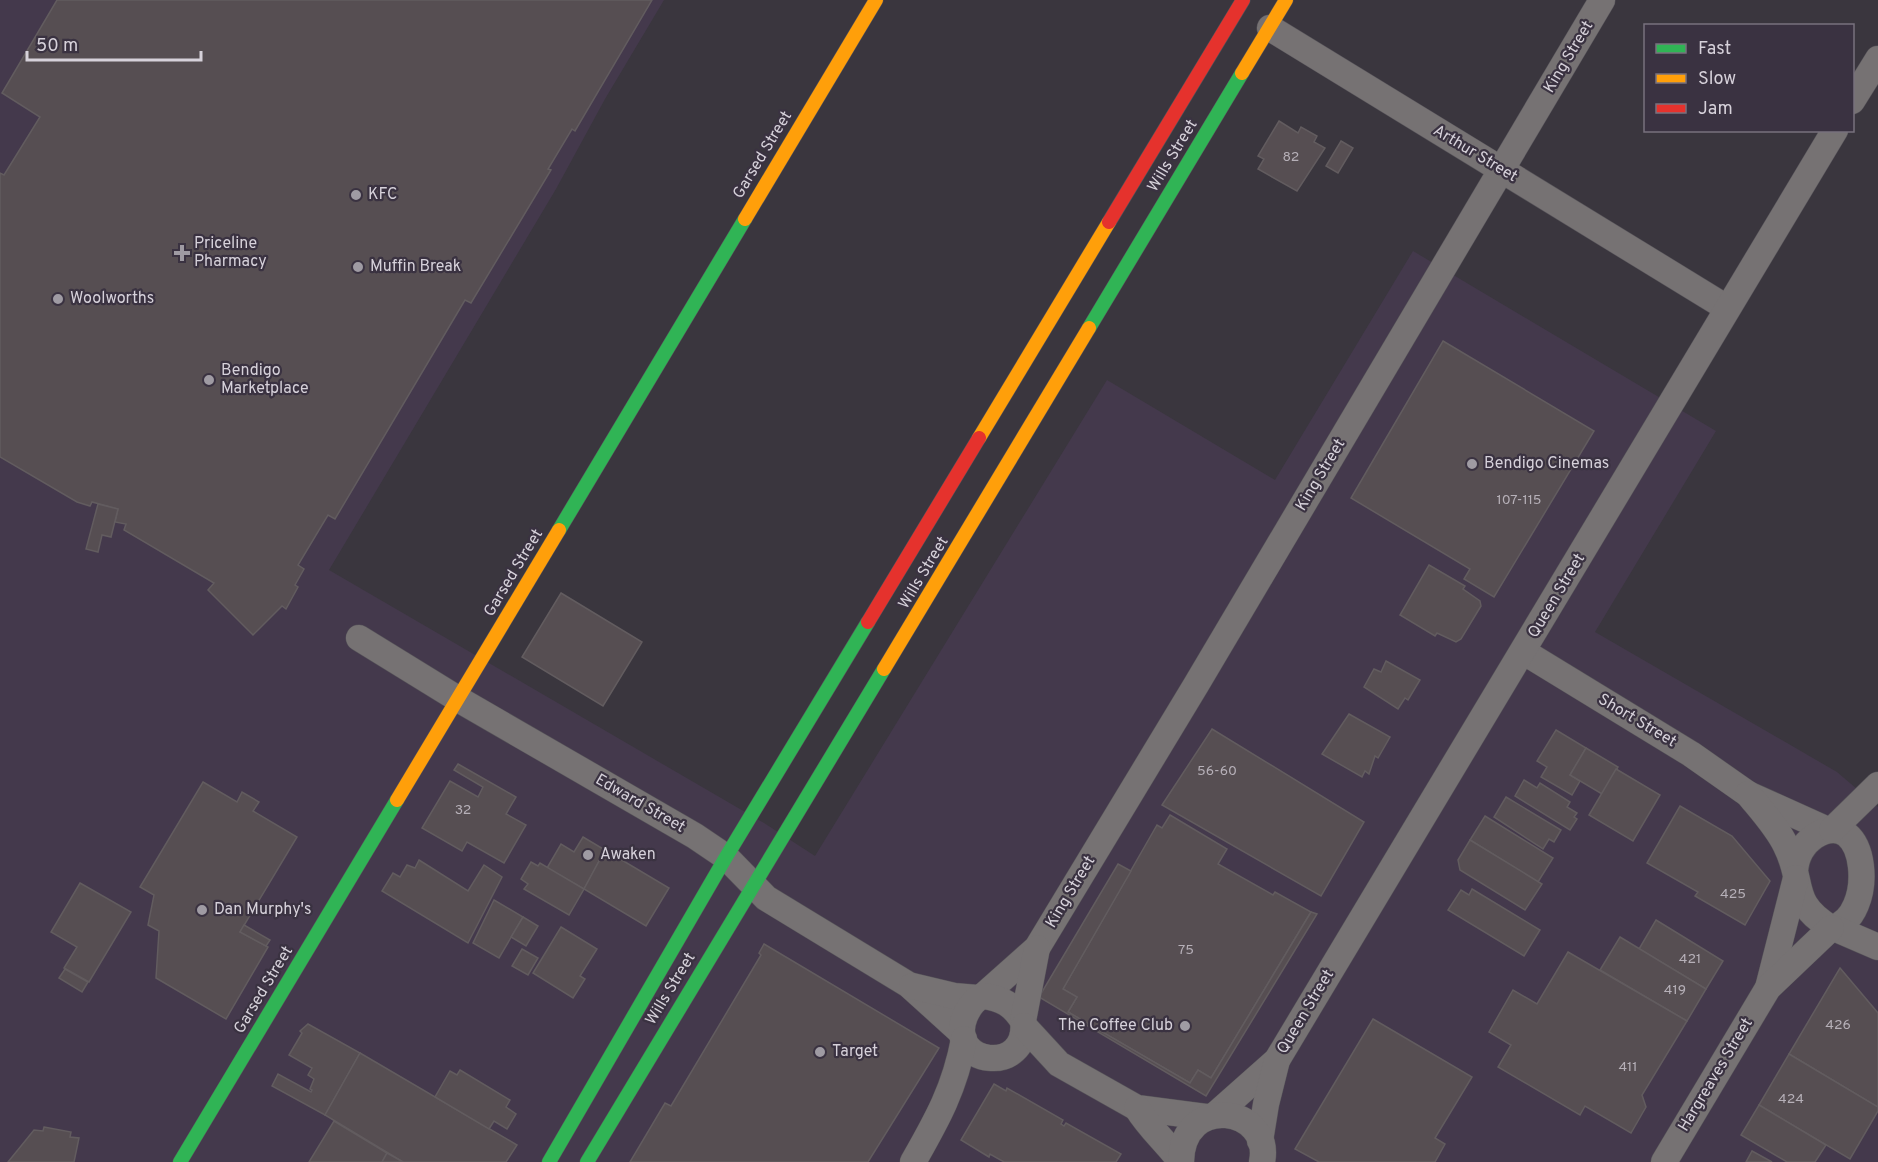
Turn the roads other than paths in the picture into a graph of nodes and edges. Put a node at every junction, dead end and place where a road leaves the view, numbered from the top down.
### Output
1 (876, 0) edge
2 (1286, 0) edge
3 (1602, 0) edge
4 (1234, 3) edge
5 (1270, 28) junction
6 (1878, 59) edge
7 (1854, 98) edge
8 (1834, 132) edge
9 (1501, 170) junction
10 (1727, 308) junction
11 (359, 638) dead end
12 (1524, 652) junction
13 (458, 699) junction
14 (1878, 785) edge
15 (1748, 794) junction
16 (1830, 830) junction
17 (1878, 838) edge
18 (726, 857) junction
19 (1795, 874) junction
20 (754, 887) junction
21 (1873, 887) edge
22 (1832, 928) junction
23 (1878, 947) edge
24 (1037, 948) junction
25 (685, 962) junction
26 (909, 985) junction
27 (1768, 988) junction
28 (981, 997) junction
29 (1024, 1023) junction
30 (963, 1036) junction
31 (1004, 1057) junction
32 (1277, 1060) junction
33 (1059, 1064) junction
34 (1137, 1108) junction
35 (1210, 1116) junction
36 (1265, 1152) edge
37 (180, 1162) edge
38 (549, 1162) edge
39 (587, 1162) edge
40 (912, 1162) edge
41 (1181, 1162) edge
42 (1664, 1162) edge

1 - 13 main road, Garsed Street
2 - 5 main road, Wills Street
3 - 9 street, King Street
4 - 5 main road, Arthur Street
4 - 18 main road, Wills Street
5 - 9 street, Arthur Street
5 - 20 main road, Wills Street
6 - 7 street
8 - 10 street, Queen Street
9 - 10 street, Arthur Street
9 - 24 street, King Street
10 - 12 street, Queen Street
11 - 13 street, Edward Street
12 - 15 street, Short Street
12 - 32 street, Queen Street
13 - 18 street, Edward Street
13 - 37 main road, Garsed Street
14 - 16 street
15 - 16 street, Short Street
15 - 19 street, Short Street
16 - 19 street
16 - 21 street
17 - 21 street
18 - 20 street, Edward Street
18 - 25 main road, Wills Street
19 - 22 street
19 - 27 street, Hargreaves Street
20 - 25 main road, Wills Street
20 - 26 street, Edward Street
21 - 22 street
22 - 23 street
22 - 27 street, Hargreaves Street
24 - 28 street, King Street
24 - 29 street, King Street
25 - 38 main road, Wills Street
25 - 39 main road, Wills Street
26 - 28 street, Edward Street
26 - 30 street, Edward Street
27 - 42 street, Hargreaves Street
28 - 29 street
28 - 30 street
29 - 31 street
29 - 33 street
30 - 31 street
30 - 40 street
31 - 33 street
32 - 35 street, Queen Street
32 - 36 street, Queen Street
33 - 34 street
34 - 35 street
34 - 41 street
35 - 36 street
35 - 41 street, Queen Street

